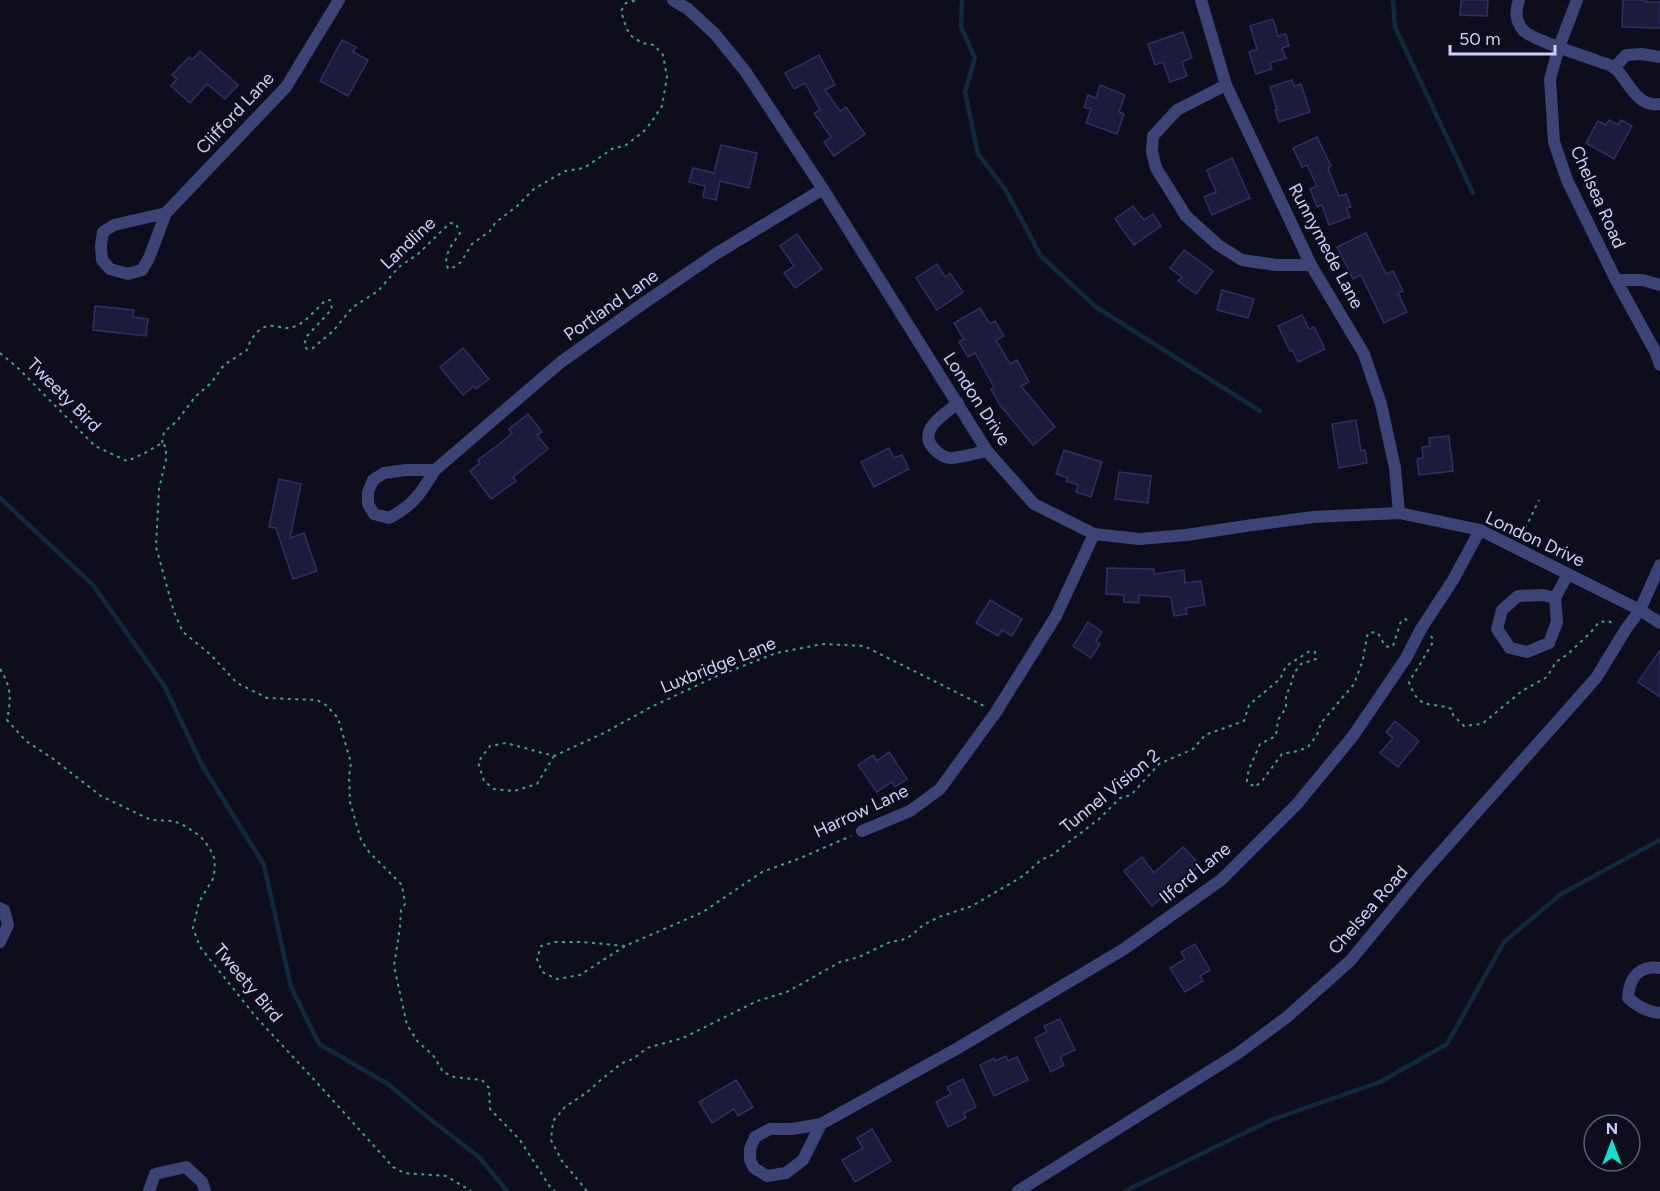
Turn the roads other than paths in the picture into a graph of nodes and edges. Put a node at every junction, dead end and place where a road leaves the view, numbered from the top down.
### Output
1 (339, 0) edge
2 (673, 0) edge
3 (1201, 0) edge
4 (1519, 0) edge
5 (1577, 0) edge
6 (1559, 47) junction
7 (1660, 57) edge
8 (1614, 68) junction
9 (1226, 85) junction
10 (1660, 104) edge
11 (823, 189) junction
12 (166, 213) junction
13 (1311, 265) junction
14 (1616, 280) junction
15 (1660, 285) edge
16 (1658, 352) edge
17 (1660, 365) edge
18 (958, 403) junction
19 (987, 451) junction
20 (435, 470) junction
21 (1399, 513) junction
22 (1480, 530) junction
23 (1094, 534) junction
24 (1660, 565) edge
25 (1568, 574) junction
26 (1555, 598) junction
27 (1640, 610) junction
28 (1660, 623) edge
29 (862, 831) road end
30 (0, 908) edge
31 (0, 942) edge
32 (1660, 968) edge
33 (1660, 1013) edge
34 (820, 1124) junction
35 (149, 1191) edge
36 (205, 1191) edge
37 (1018, 1191) edge

1 - 12 street, Clifford Lane
2 - 11 street, London Drive
3 - 9 street, Runnymede Lane
4 - 6 street
5 - 6 street, Chelsea Road
6 - 8 street
6 - 14 street, Chelsea Road
7 - 8 street
8 - 10 street
9 - 13 street, Runnymede Lane
9 - 13 street
11 - 18 street, London Drive
11 - 20 street, Portland Lane
12 - 12 street, Clifford Lane
13 - 21 street, Runnymede Lane
14 - 15 street
14 - 16 street, Chelsea Road
16 - 17 street, Chelsea Road
18 - 19 street, London Drive
18 - 19 street
19 - 23 street, London Drive
20 - 20 street, Portland Lane
21 - 22 street, London Drive
21 - 23 street, London Drive
22 - 25 street, London Drive
22 - 34 street, Ilford Lane
23 - 29 street, Harrow Lane
24 - 27 street, Chelsea Road
25 - 26 street
25 - 27 street, London Drive
26 - 26 street
27 - 28 street, London Drive
27 - 37 street, Chelsea Road
30 - 31 street
32 - 33 street
34 - 34 street, Ilford Lane
35 - 36 street

